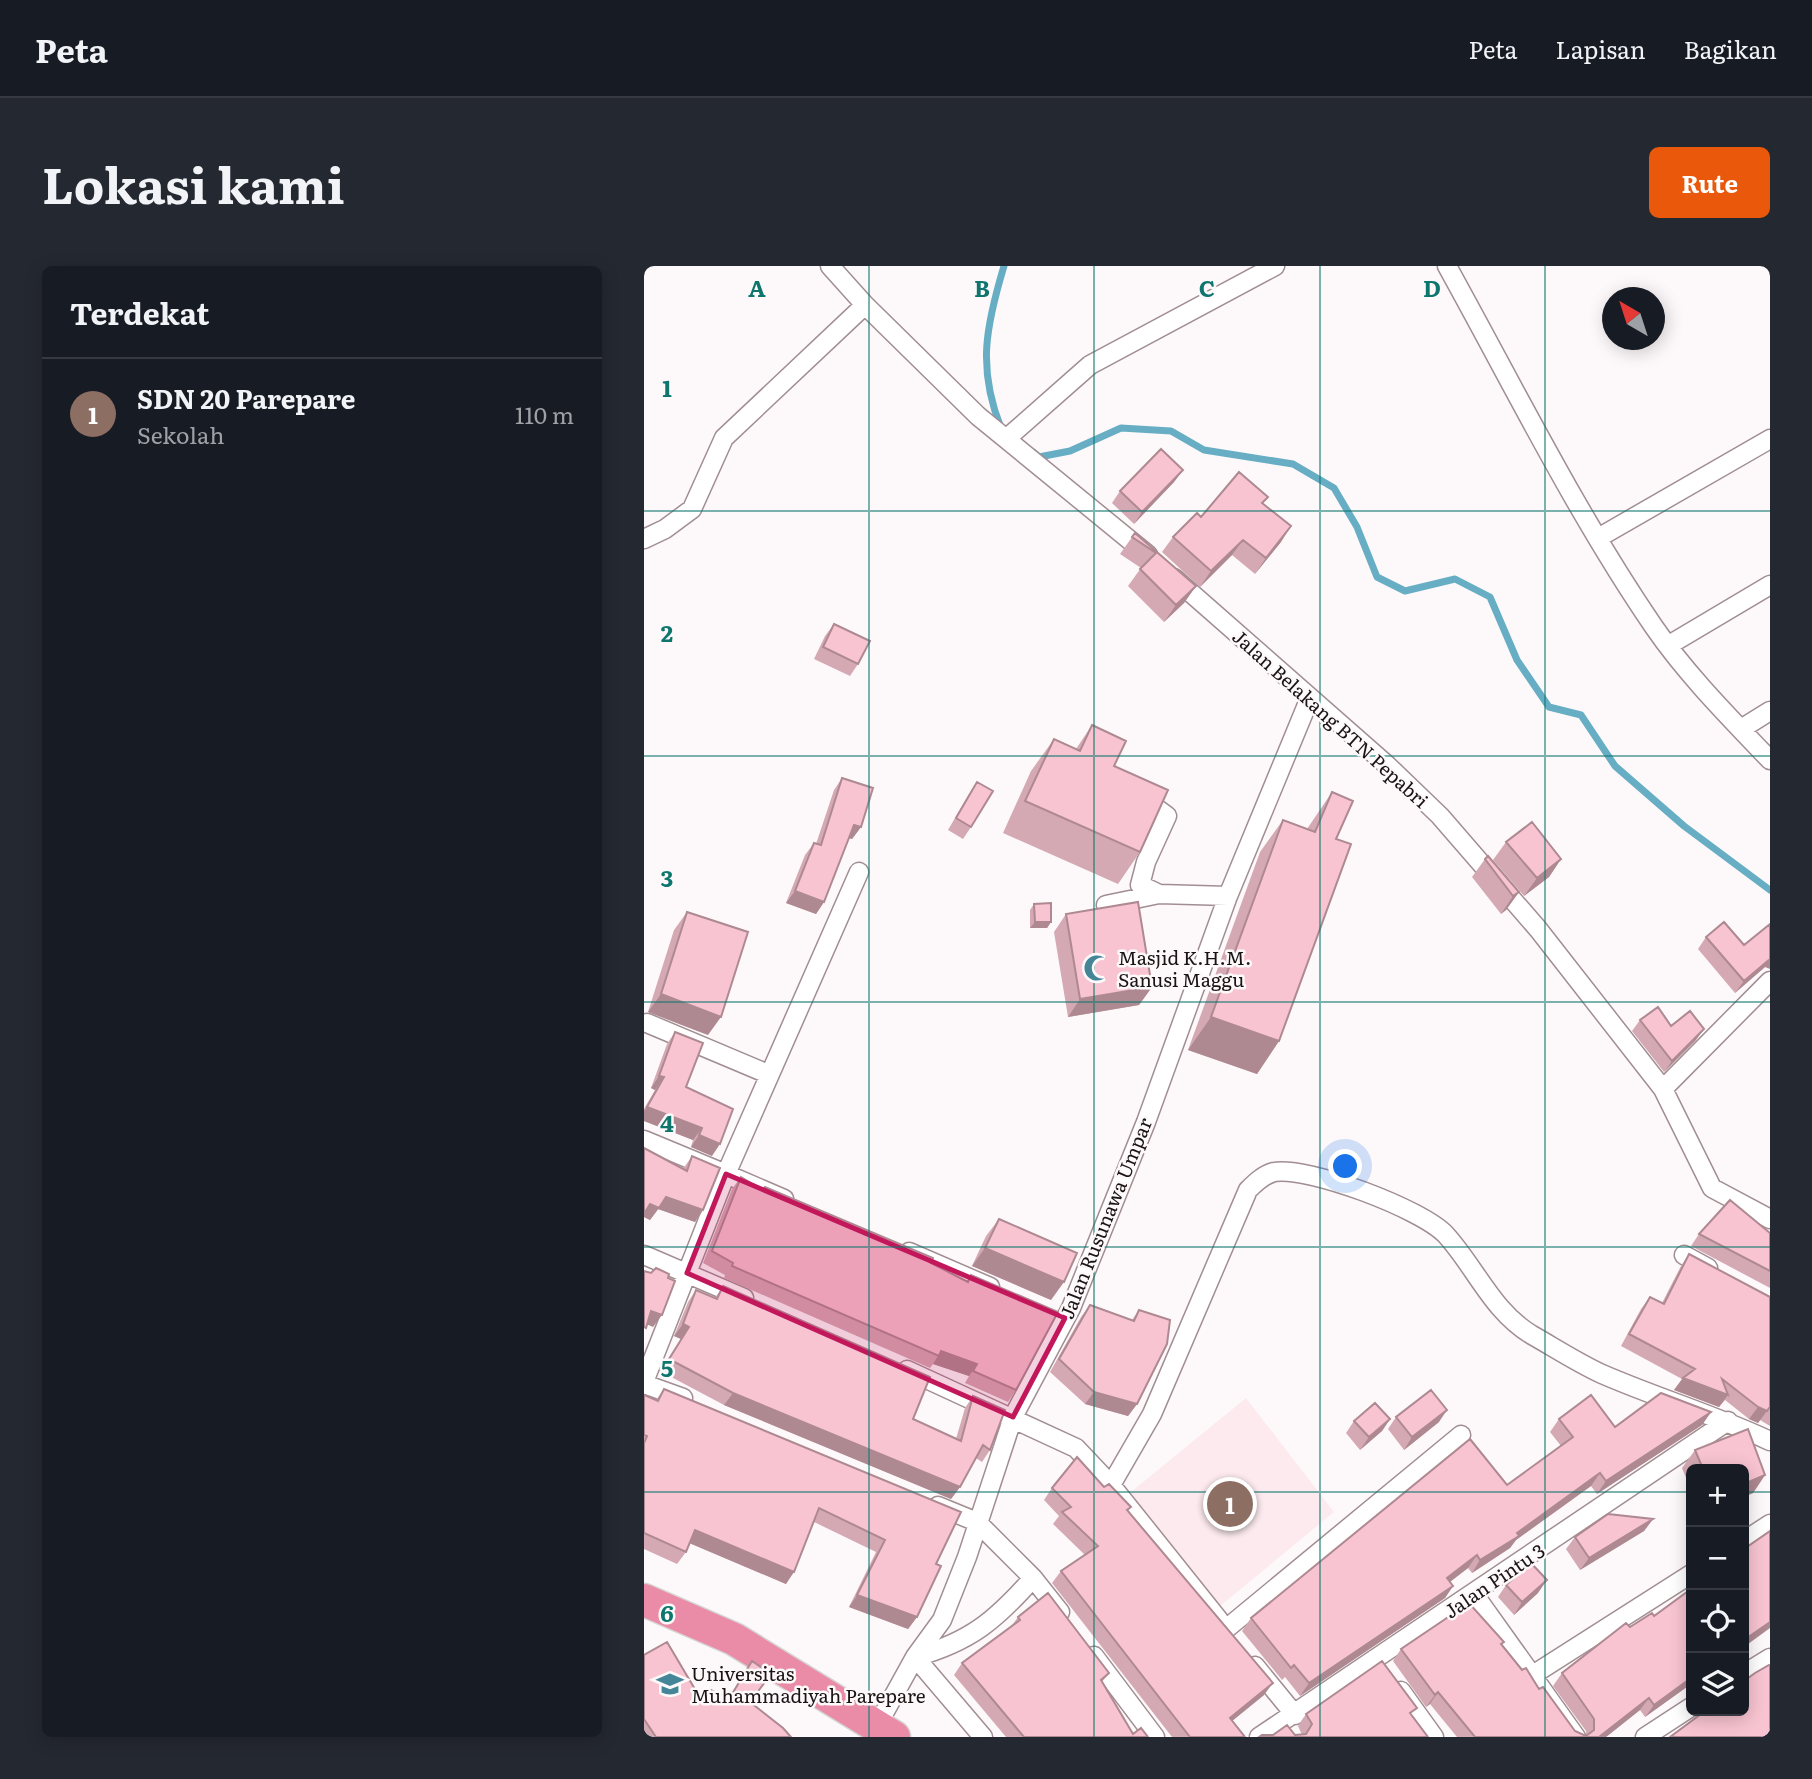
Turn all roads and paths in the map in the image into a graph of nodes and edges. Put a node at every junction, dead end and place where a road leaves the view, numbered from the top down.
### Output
1 (830, 266) edge
2 (1275, 266) edge
3 (1447, 266) edge
4 (865, 305) junction
5 (1006, 439) junction
6 (1770, 439) edge
7 (644, 538) edge
8 (1598, 538) junction
9 (1770, 586) edge
10 (1669, 645) junction
11 (1309, 700) junction
12 (1770, 711) edge
13 (1741, 729) junction
14 (1770, 760) edge
15 (1127, 791) edge
16 (859, 872) dead end
17 (1158, 894) junction
18 (1228, 896) junction
19 (1106, 905) edge
20 (1770, 981) edge
21 (647, 1023) dead end
22 (768, 1074) junction
23 (1662, 1089) junction
24 (644, 1140) edge
25 (726, 1174) junction
26 (801, 1206) edge
27 (1770, 1219) edge
28 (889, 1244) edge
29 (644, 1255) edge
30 (1684, 1255) dead end
31 (687, 1273) junction
32 (1727, 1278) edge
33 (1002, 1292) edge
34 (764, 1306) edge
35 (888, 1361) edge
36 (644, 1382) edge
37 (694, 1402) edge
38 (1013, 1417) junction
39 (1728, 1421) junction
40 (1461, 1435) dead end
41 (1770, 1440) edge
42 (1111, 1485) junction
43 (915, 1496) edge
44 (976, 1522) junction
45 (1770, 1524) edge
46 (1749, 1538) edge
47 (1686, 1577) edge
48 (1033, 1578) junction
49 (1474, 1594) junction
50 (644, 1600) edge
51 (1226, 1629) junction
52 (915, 1657) junction
53 (1376, 1657) junction
54 (1770, 1658) edge
55 (1749, 1671) edge
56 (1531, 1676) junction
57 (1686, 1710) edge
58 (1290, 1725) edge
59 (886, 1731) edge
60 (983, 1737) edge
61 (1155, 1737) edge
62 (1259, 1737) edge
63 (1434, 1737) edge
64 (1576, 1737) edge
65 (1646, 1737) edge

1 - 4 street, Jalan Belakang BTN Pepabri
2 - 5 street
3 - 8 street
4 - 5 street, Jalan Belakang BTN Pepabri
4 - 7 street
5 - 11 street, Jalan Belakang BTN Pepabri
6 - 8 street
8 - 10 street
9 - 10 street
10 - 13 street
11 - 18 street, Jalan Rusunawa Umpar
11 - 23 street, Jalan Belakang BTN Pepabri
12 - 13 street
13 - 14 street
15 - 17 street
16 - 22 street
17 - 18 street
17 - 19 street
18 - 38 street, Jalan Rusunawa Umpar
20 - 23 street
21 - 22 street
22 - 25 street
23 - 27 street, Jalan Belakang BTN Pepabri
24 - 25 street
25 - 26 street
25 - 31 street
28 - 33 street
29 - 31 street
30 - 32 street
31 - 34 street
31 - 36 street
35 - 38 street
36 - 37 street
38 - 42 street
38 - 44 street, Jalan Rusunawa Umpar
39 - 41 street
39 - 42 street
39 - 49 street, Jalan Pintu 3
40 - 51 street
42 - 51 street
43 - 44 street
44 - 48 street
44 - 52 street, Jalan Rusunawa Umpar
45 - 46 street
47 - 56 street
48 - 52 street
48 - 61 street
49 - 53 street, Jalan Pintu 3
49 - 56 street
50 - 59 highway
51 - 58 street
52 - 59 street, Jalan Rusunawa Umpar
52 - 60 street
53 - 58 street, Jalan Pintu 3
53 - 63 street
54 - 55 street
56 - 64 street
57 - 65 street
58 - 62 street, Jalan Pintu 3

